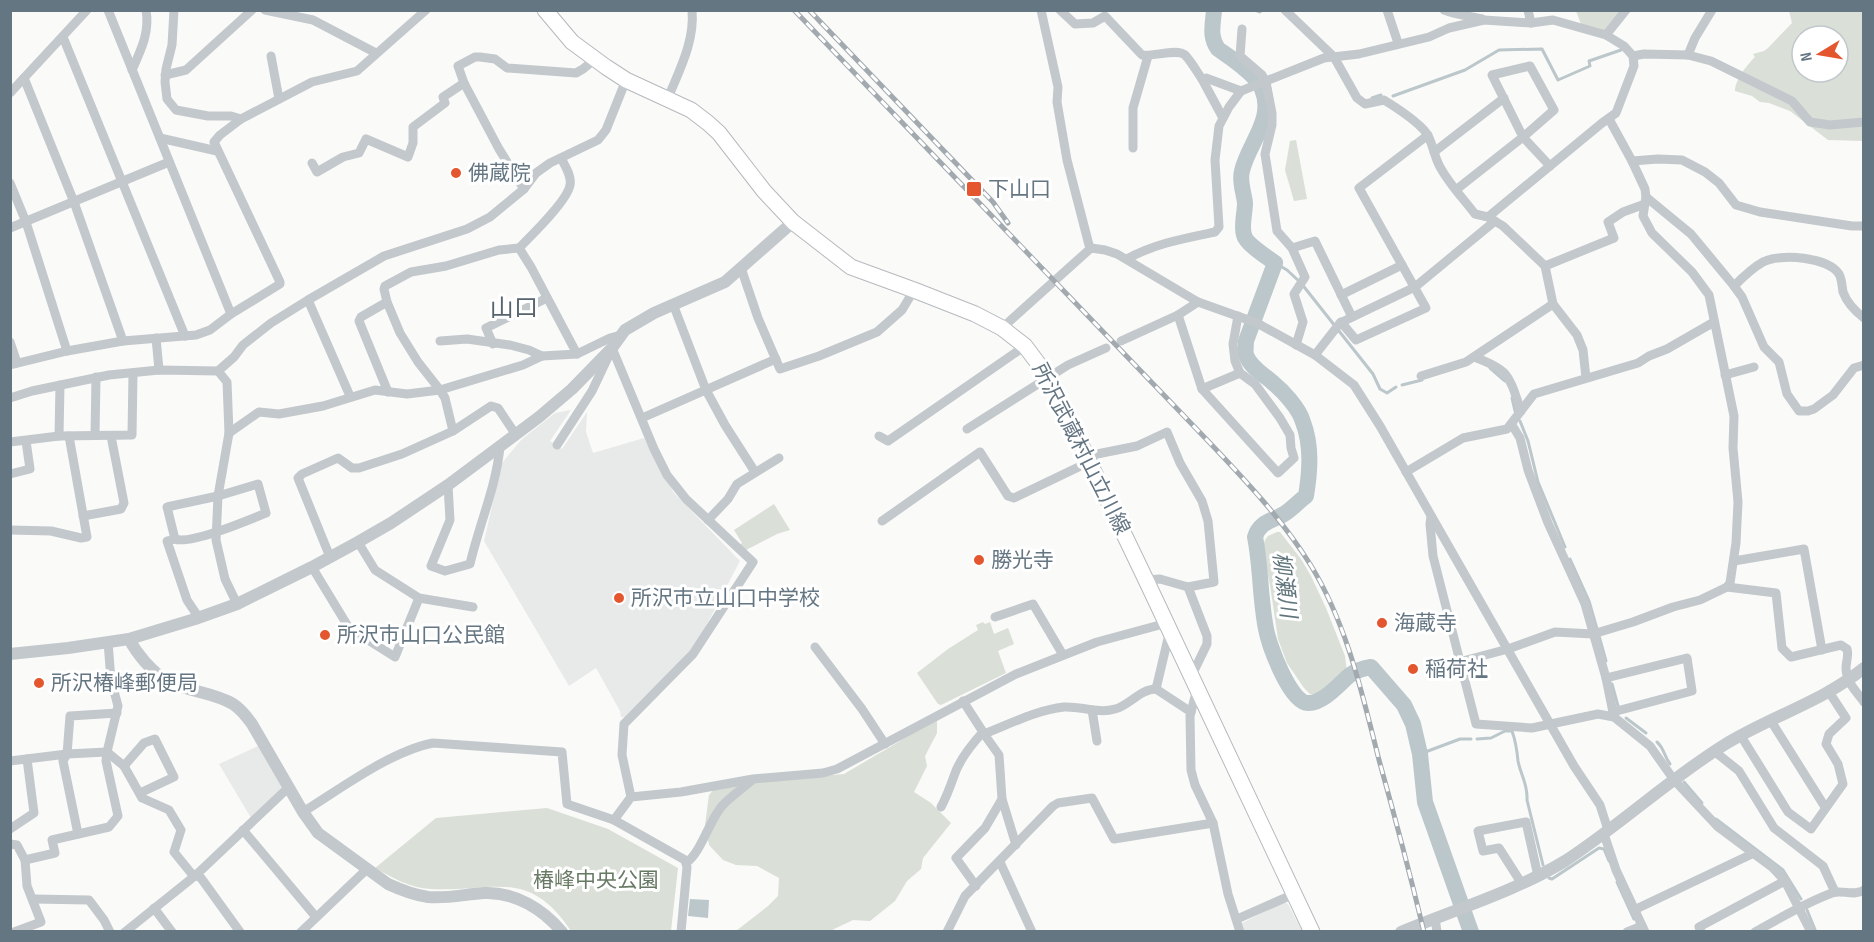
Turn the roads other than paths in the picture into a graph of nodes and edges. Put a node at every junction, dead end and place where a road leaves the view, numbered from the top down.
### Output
1 (87, 10) edge
2 (108, 10) edge
3 (146, 10) edge
4 (174, 10) edge
5 (252, 10) edge
6 (265, 10) edge
7 (426, 10) edge
8 (545, 10) edge
9 (692, 10) edge
10 (1041, 10) edge
11 (1059, 10) edge
12 (1285, 10) edge
13 (1387, 10) edge
14 (1444, 10) edge
15 (1528, 10) edge
16 (1626, 10) edge
17 (1712, 10) edge
18 (1109, 13) edge
19 (309, 15) edge
20 (1484, 20) junction
21 (1531, 23) junction
22 (1242, 29) dead end
23 (1606, 35) junction
24 (63, 37) junction
25 (1398, 43) junction
26 (376, 53) junction
27 (1688, 55) junction
28 (271, 56) dead end
29 (1149, 56) junction
30 (1633, 56) junction
31 (1334, 57) junction
32 (595, 59) junction
33 (132, 70) junction
34 (165, 75) junction
35 (24, 78) junction
36 (1202, 79) junction
37 (626, 80) junction
38 (1264, 82) junction
39 (464, 83) junction
40 (1246, 89) junction
41 (10, 93) edge
42 (668, 98) junction
43 (1504, 98) junction
44 (279, 99) junction
45 (1223, 118) junction
46 (241, 119) junction
47 (1609, 119) junction
48 (1863, 122) edge
49 (1428, 135) junction
50 (1523, 137) junction
51 (160, 138) junction
52 (1133, 148) dead end
53 (217, 151) junction
54 (1434, 152) junction
55 (561, 158) junction
56 (1632, 161) junction
57 (169, 162) junction
58 (312, 163) dead end
59 (1550, 166) junction
60 (122, 182) junction
61 (10, 183) edge
62 (524, 189) junction
63 (1457, 189) junction
64 (1646, 200) junction
65 (74, 202) junction
66 (1491, 219) junction
67 (26, 222) junction
68 (793, 222) junction
69 (1863, 226) edge
70 (10, 228) edge
71 (519, 248) junction
72 (1091, 248) junction
73 (1292, 248) junction
74 (1127, 259) junction
75 (1402, 265) junction
76 (1545, 266) junction
77 (741, 268) junction
78 (1734, 286) junction
79 (1415, 287) junction
80 (914, 290) junction
81 (1341, 295) junction
82 (547, 298) junction
83 (308, 300) junction
84 (387, 302) junction
85 (1198, 302) junction
86 (673, 304) junction
87 (1553, 304) junction
88 (231, 314) junction
89 (1178, 315) junction
90 (1352, 317) junction
91 (1242, 318) junction
92 (1863, 318) edge
93 (1714, 322) junction
94 (1338, 325) junction
95 (1002, 328) junction
96 (621, 335) junction
97 (185, 336) junction
98 (156, 338) junction
99 (123, 341) junction
100 (440, 341) dead end
101 (1121, 341) dead end
102 (10, 342) edge
103 (493, 344) junction
104 (1296, 345) junction
105 (1025, 346) junction
106 (612, 348) junction
107 (1106, 348) dead end
108 (67, 351) junction
109 (577, 354) junction
110 (1315, 355) junction
111 (542, 356) junction
112 (1474, 357) junction
113 (776, 358) junction
114 (14, 364) edge
115 (1863, 365) edge
116 (1754, 367) dead end
117 (159, 370) junction
118 (218, 371) junction
119 (1240, 372) junction
120 (133, 373) junction
121 (1725, 375) junction
122 (1421, 376) dead end
123 (96, 377) junction
124 (1049, 378) junction
125 (1586, 378) junction
126 (60, 385) junction
127 (572, 389) junction
128 (440, 390) junction
129 (706, 390) junction
130 (1202, 390) junction
131 (388, 392) junction
132 (350, 396) junction
133 (10, 398) edge
134 (585, 403) junction
135 (1521, 411) junction
136 (642, 418) junction
137 (1512, 425) junction
138 (968, 429) dead end
139 (453, 431) junction
140 (229, 433) junction
141 (95, 435) junction
142 (516, 435) junction
143 (64, 436) junction
144 (111, 436) junction
145 (879, 436) dead end
146 (26, 441) junction
147 (10, 442) edge
148 (557, 445) dead end
149 (500, 447) junction
150 (778, 458) dead end
151 (1088, 459) junction
152 (755, 472) junction
153 (1406, 472) junction
154 (10, 474) edge
155 (448, 485) junction
156 (218, 496) junction
157 (83, 516) junction
158 (1431, 516) junction
159 (708, 520) junction
160 (882, 521) dead end
161 (10, 530) edge
162 (217, 532) junction
163 (175, 539) junction
164 (358, 542) junction
165 (330, 557) junction
166 (1734, 561) junction
167 (312, 567) junction
168 (1146, 580) junction
169 (1188, 587) junction
170 (1727, 587) junction
171 (419, 598) junction
172 (237, 604) junction
173 (472, 607) dead end
174 (995, 617) dead end
175 (199, 618) junction
176 (1168, 627) junction
177 (1593, 634) junction
178 (129, 639) junction
179 (108, 642) junction
180 (814, 647) dead end
181 (1508, 649) junction
182 (1822, 650) junction
183 (10, 654) edge
184 (1063, 655) junction
185 (1460, 662) junction
186 (1863, 668) edge
187 (1606, 678) junction
188 (1847, 680) junction
189 (1194, 683) junction
190 (1156, 689) junction
191 (1829, 692) junction
192 (963, 701) junction
193 (1863, 702) edge
194 (1092, 710) junction
195 (1191, 712) junction
196 (117, 713) junction
197 (1614, 714) junction
198 (1771, 721) junction
199 (1551, 725) junction
200 (984, 733) junction
201 (1741, 736) junction
202 (1097, 741) dead end
203 (885, 744) junction
204 (107, 752) junction
205 (1714, 752) junction
206 (67, 754) junction
207 (27, 759) junction
208 (10, 761) edge
209 (124, 766) junction
210 (753, 779) junction
211 (1674, 780) junction
212 (289, 787) junction
213 (140, 793) junction
214 (631, 797) junction
215 (1002, 799) junction
216 (941, 807) dead end
217 (1826, 807) junction
218 (303, 812) junction
219 (614, 820) junction
220 (1213, 823) junction
221 (10, 829) edge
222 (243, 830) junction
223 (1606, 832) junction
224 (78, 834) junction
225 (10, 844) edge
226 (1016, 845) junction
227 (1754, 853) junction
228 (25, 860) junction
229 (686, 862) junction
230 (1000, 862) junction
231 (367, 869) junction
232 (196, 875) junction
233 (1538, 876) junction
234 (1785, 881) junction
235 (1522, 884) junction
236 (976, 886) junction
237 (1863, 890) edge
238 (1835, 892) junction
239 (1294, 894) junction
240 (33, 900) junction
241 (154, 908) junction
242 (1799, 908) junction
243 (1634, 910) junction
244 (316, 917) junction
245 (1435, 918) junction
246 (1237, 919) junction
247 (1644, 929) edge
248 (14, 932) edge
249 (110, 932) edge
250 (125, 932) edge
251 (172, 932) edge
252 (240, 932) edge
253 (301, 932) edge
254 (562, 932) edge
255 (681, 932) edge
256 (947, 932) edge
257 (1032, 932) edge
258 (1240, 932) edge
259 (1312, 932) edge
260 (1401, 932) edge
261 (1437, 932) edge
262 (1628, 932) edge
263 (1701, 932) edge
264 (1755, 932) edge
265 (1811, 932) edge

1 - 24 street
2 - 33 street
3 - 33 street
4 - 34 street
5 - 34 street
6 - 19 street
7 - 26 street
8 - 32 main road, 所沢武蔵村山立川線
9 - 42 street
10 - 72 street
11 - 18 street
12 - 31 street
13 - 25 street
14 - 20 street
15 - 21 street
16 - 23 street
17 - 27 street
18 - 29 street
19 - 26 street
20 - 21 street
20 - 25 street
21 - 23 street
22 - 38 street
23 - 30 street
24 - 35 street
24 - 60 street
25 - 31 street
26 - 44 street
27 - 30 street
27 - 48 street
28 - 44 street
29 - 36 street
29 - 52 street
30 - 47 street
31 - 38 street
31 - 49 street
32 - 37 main road, 所沢武蔵村山立川線
32 - 39 street
33 - 51 street
34 - 46 street
35 - 41 street
35 - 65 street
36 - 40 street
36 - 45 street
37 - 42 main road, 所沢武蔵村山立川線
37 - 55 street
38 - 40 street
38 - 73 street
39 - 58 street
39 - 62 street
40 - 45 street
42 - 68 main road, 所沢武蔵村山立川線
43 - 50 street
43 - 50 street
43 - 54 street
44 - 46 street
45 - 74 street
46 - 53 street
47 - 56 street
47 - 59 street
49 - 54 street
49 - 75 street
50 - 59 street
50 - 63 street
51 - 53 street
51 - 57 street
53 - 88 street
54 - 63 street
55 - 62 street
55 - 71 street
56 - 64 street
56 - 69 street
57 - 60 street
57 - 88 street
59 - 66 street
60 - 65 street
60 - 97 street
61 - 67 street
62 - 83 street
63 - 66 street
64 - 76 street
64 - 78 street
64 - 93 street
65 - 67 street
65 - 99 street
66 - 76 street
66 - 79 street
67 - 70 street
67 - 108 street
68 - 77 street
68 - 80 main road, 所沢武蔵村山立川線
71 - 82 street
71 - 84 street
72 - 74 street
72 - 95 street
73 - 81 street
73 - 104 street
74 - 85 street
75 - 79 street
75 - 81 street
76 - 87 street
77 - 86 street
77 - 113 street
78 - 92 street
78 - 115 street
79 - 90 street
79 - 94 street
80 - 95 main road, 所沢武蔵村山立川線
80 - 113 street
81 - 90 street
82 - 103 street
82 - 109 street
83 - 118 street
83 - 132 street
84 - 128 street
84 - 131 street
85 - 89 street
85 - 91 street
86 - 96 street
86 - 129 street
87 - 112 street
87 - 125 street
88 - 97 street
89 - 101 street
89 - 130 street
90 - 94 street
91 - 104 street
91 - 119 street
93 - 121 street
93 - 125 street
94 - 110 street
95 - 105 main road, 所沢武蔵村山立川線
96 - 106 street
96 - 109 street
97 - 98 street
98 - 99 street
98 - 117 street
99 - 108 street
100 - 103 street
102 - 114 street
103 - 111 street
104 - 110 street
105 - 124 main road, 所沢武蔵村山立川線
105 - 145 street
106 - 127 street
106 - 134 street
106 - 136 street
107 - 124 street
108 - 114 street
109 - 111 street
110 - 153 street
111 - 128 street
112 - 122 street
112 - 135 street
113 - 129 street
116 - 121 street
117 - 118 street
117 - 120 street
118 - 140 street
119 - 130 street
119 - 130 street
120 - 123 street
120 - 144 street
121 - 166 street
123 - 126 street
123 - 141 street
124 - 138 street
124 - 151 main road, 所沢武蔵村山立川線
125 - 135 street
126 - 133 street
126 - 143 street
127 - 134 street
127 - 142 street
128 - 131 street
128 - 139 street
129 - 136 street
129 - 152 street
131 - 132 street
132 - 140 street
134 - 148 street
135 - 137 street
136 - 159 street
137 - 153 street
137 - 177 street
139 - 142 street
139 - 165 street
140 - 156 street
141 - 143 street
141 - 144 street
142 - 149 street
143 - 146 street
143 - 157 street
144 - 157 street
146 - 147 street
146 - 154 street
149 - 155 street
149 - 155 street
150 - 152 street
151 - 160 street
151 - 168 main road, 所沢武蔵村山立川線
151 - 169 street
152 - 159 street
153 - 158 street
155 - 164 street
156 - 162 street
156 - 162 street
156 - 163 street
157 - 161 street
158 - 181 street
158 - 185 street
159 - 214 street
162 - 163 street
162 - 172 street
163 - 175 street
164 - 165 street
164 - 171 street
165 - 167 street
166 - 170 street
166 - 182 street
167 - 171 street
167 - 172 street
168 - 169 street
168 - 176 main road, 所沢武蔵村山立川線
169 - 189 street
170 - 177 street
170 - 182 street
171 - 173 street
172 - 175 street
174 - 184 street
175 - 178 street
176 - 184 street
176 - 189 main road, 所沢武蔵村山立川線
176 - 190 street
177 - 181 street
177 - 187 street
178 - 179 street
178 - 212 street
179 - 183 street
179 - 196 street
180 - 203 street
181 - 185 street
181 - 199 street
182 - 188 street
184 - 192 street
185 - 199 street
186 - 188 street
187 - 197 street
187 - 197 street
188 - 191 street
188 - 193 street
189 - 195 street
189 - 239 main road, 所沢武蔵村山立川線
190 - 194 street
190 - 195 street
191 - 198 street
191 - 217 street
192 - 200 street
192 - 203 street
194 - 200 street
194 - 202 street
195 - 220 street
196 - 204 street
196 - 206 street
197 - 199 street
197 - 211 street
198 - 201 street
198 - 217 street
199 - 223 street
200 - 215 street
200 - 216 street
201 - 205 street
201 - 217 street
203 - 210 street
204 - 206 street
204 - 209 street
204 - 224 street
205 - 211 street
205 - 238 street
206 - 207 street
206 - 224 street
207 - 208 street
207 - 221 street
209 - 213 street
209 - 213 street
210 - 214 street
210 - 229 street
211 - 223 street
211 - 227 street
212 - 218 street
212 - 222 street
213 - 232 street
214 - 219 street
215 - 226 street
215 - 236 street
218 - 219 street
218 - 231 street
219 - 229 street
220 - 226 street
220 - 246 street
222 - 232 street
222 - 244 street
223 - 233 street
223 - 243 street
224 - 228 street
225 - 228 street
226 - 230 street
227 - 234 street
227 - 243 street
228 - 240 street
229 - 255 street
230 - 236 street
230 - 257 street
231 - 244 street
231 - 254 street
232 - 241 street
232 - 252 street
233 - 235 street
233 - 235 street
234 - 242 street
234 - 263 street
235 - 245 street
236 - 256 street
237 - 238 street
238 - 242 street
239 - 246 street
239 - 259 main road, 所沢武蔵村山立川線
240 - 248 street
240 - 249 street
241 - 250 street
241 - 251 street
242 - 264 street
242 - 265 street
243 - 247 street
244 - 253 street
245 - 260 street
245 - 261 street
246 - 258 street
247 - 262 street

